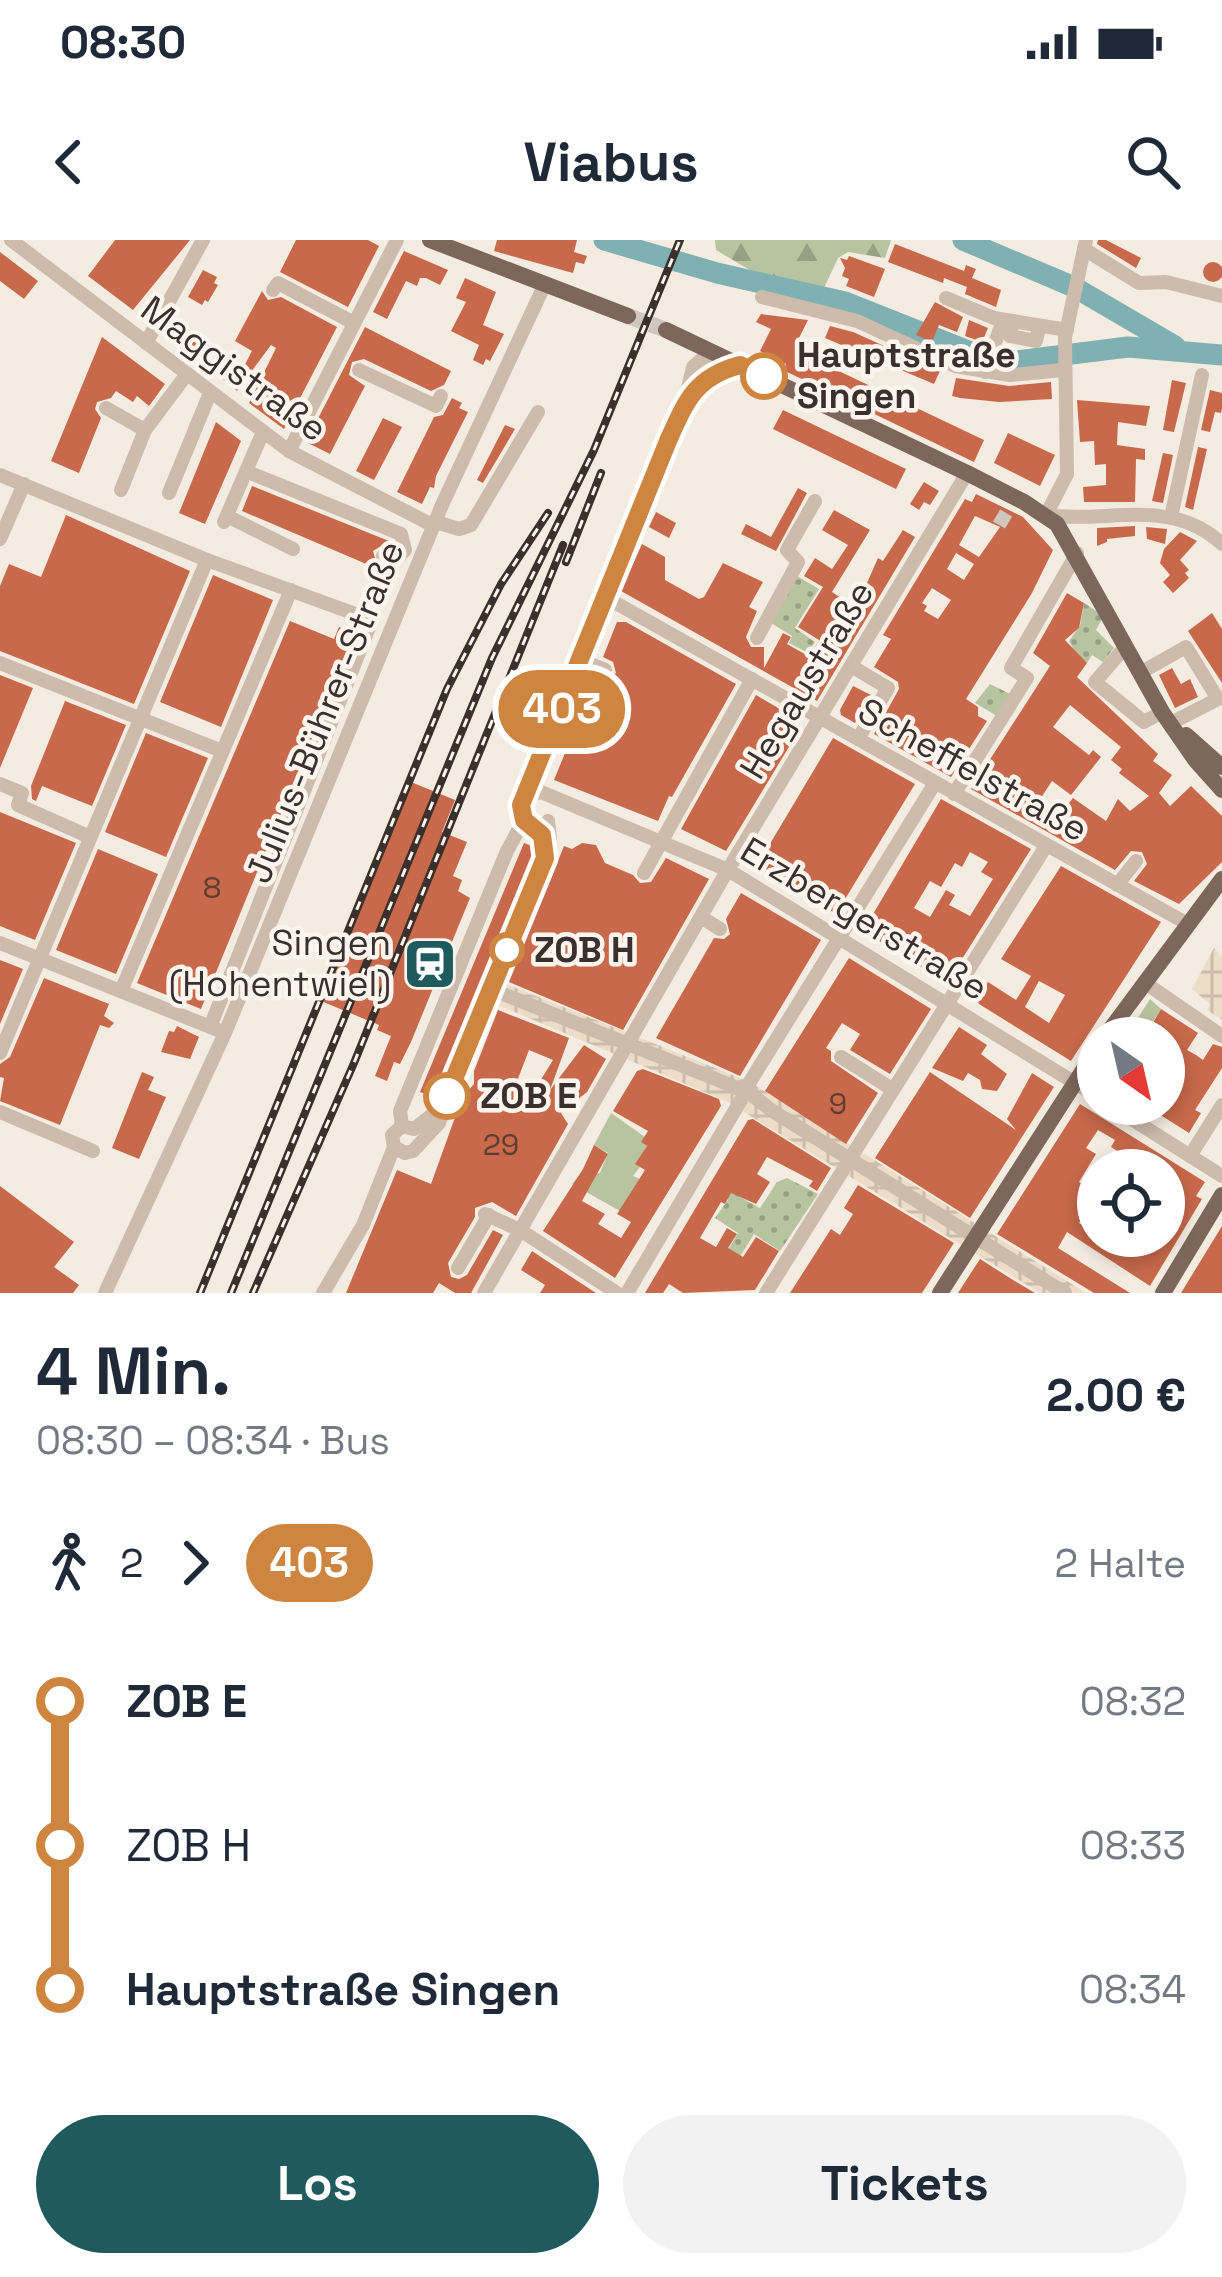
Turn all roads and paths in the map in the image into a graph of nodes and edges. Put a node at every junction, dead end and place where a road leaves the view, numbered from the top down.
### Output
1 (11, 240) edge
2 (203, 240) edge
3 (397, 240) edge
4 (430, 240) edge
5 (1083, 251) edge
6 (544, 286) junction
7 (273, 290) dead end
8 (1222, 296) edge
9 (762, 297) dead end
10 (946, 298) dead end
11 (628, 316) tunnel mouth
12 (1008, 321) junction
13 (354, 323) junction
14 (1066, 333) junction
15 (675, 334) joint
16 (146, 343) junction
17 (710, 352) junction
18 (987, 363) junction
19 (347, 364) junction
20 (740, 365) junction
21 (1063, 367) junction
22 (699, 372) junction
23 (187, 374) junction
24 (1202, 375) dead end
25 (211, 393) junction
26 (441, 396) dead end
27 (106, 408) dead end
28 (538, 412) dead end
29 (145, 430) junction
30 (262, 432) junction
31 (289, 451) junction
32 (248, 472) junction
33 (967, 473) junction
34 (0, 475) edge
35 (24, 484) junction
36 (121, 490) dead end
37 (169, 493) dead end
38 (369, 494) junction
39 (815, 501) dead end
40 (1046, 515) junction
41 (1171, 517) junction
42 (361, 519) junction
43 (435, 524) junction
44 (0, 539) edge
45 (1222, 544) edge
46 (293, 549) dead end
47 (1077, 554) junction
48 (383, 556) dead end
49 (207, 560) junction
50 (291, 590) junction
51 (605, 597) junction
52 (758, 638) dead end
53 (1125, 647) junction
54 (581, 660) junction
55 (0, 663) edge
56 (851, 666) junction
57 (605, 670) dead end
58 (1140, 673) junction
59 (752, 680) junction
60 (824, 712) junction
61 (1167, 717) junction
62 (140, 719) junction
63 (858, 739) junction
64 (222, 751) junction
65 (541, 763) junction
66 (1222, 766) edge
67 (934, 783) junction
68 (0, 784) edge
69 (1222, 790) edge
70 (954, 794) junction
71 (527, 796) junction
72 (548, 796) junction
73 (587, 815) junction
74 (539, 821) junction
75 (90, 837) junction
76 (662, 839) junction
77 (1046, 846) junction
78 (1136, 861) dead end
79 (728, 870) junction
80 (644, 873) dead end
81 (1222, 879) edge
82 (1117, 885) junction
83 (701, 917) junction
84 (1186, 923) junction
85 (720, 928) dead end
86 (839, 938) junction
87 (0, 943) edge
88 (38, 958) junction
89 (1144, 982) junction
90 (121, 992) junction
91 (503, 994) dead end
92 (947, 1002) junction
93 (1119, 1017) edge
94 (218, 1030) junction
95 (1222, 1036) edge
96 (628, 1045) junction
97 (0, 1053) edge
98 (841, 1057) dead end
99 (1077, 1076) edge
100 (1073, 1082) junction
101 (1077, 1084) edge
102 (892, 1089) junction
103 (745, 1092) junction
104 (1222, 1105) edge
105 (0, 1112) edge
106 (1141, 1125) edge
107 (412, 1133) junction
108 (394, 1147) junction
109 (93, 1151) dead end
110 (1190, 1156) junction
111 (848, 1159) junction
112 (1222, 1176) edge
113 (1222, 1195) edge
114 (520, 1231) junction
115 (975, 1237) junction
116 (458, 1268) dead end
117 (330, 1290) edge
118 (105, 1293) edge
119 (484, 1293) edge
120 (617, 1293) edge
121 (627, 1293) edge
122 (766, 1293) edge
123 (940, 1293) edge
124 (1065, 1293) edge
125 (1163, 1293) edge

1 - 16 street, Maggistraße
2 - 16 street
3 - 13 street
4 - 6 main road
5 - 8 street
5 - 14 street
6 - 11 main road
6 - 43 street, Julius-Bührer-Straße
7 - 13 street
9 - 18 street
10 - 12 street
12 - 14 street
12 - 18 street
13 - 19 street
14 - 21 street
15 - 17 main road
15 - 22 street
16 - 23 street, Maggistraße
17 - 20 main road
17 - 22 street
18 - 21 street
19 - 26 street
19 - 31 street
20 - 22 street
20 - 33 main road
21 - 40 street
22 - 51 street
23 - 25 street, Maggistraße
23 - 29 street
24 - 41 street
25 - 30 street, Maggistraße
25 - 37 street
27 - 29 street
28 - 43 street
29 - 36 street
30 - 31 street, Maggistraße
30 - 32 street
31 - 38 street, Maggistraße
32 - 42 street
32 - 46 street
33 - 40 main road
33 - 56 street, Hegaustraße
34 - 35 street
35 - 44 street
35 - 49 street
38 - 42 street
38 - 43 street, Maggistraße
39 - 52 street
40 - 41 street
40 - 47 main road
41 - 45 street
42 - 48 street
43 - 94 street, Julius-Bührer-Straße
47 - 53 main road
47 - 70 street
49 - 50 street
49 - 62 street
50 - 64 street
50 - 94 street
51 - 54 street
51 - 59 street, Scheffelstraße
53 - 58 main road
53 - 61 street
54 - 57 street
54 - 65 street
55 - 62 street
56 - 60 street, Hegaustraße
56 - 63 street
58 - 61 main road
58 - 61 street
59 - 60 street, Scheffelstraße
59 - 76 street
60 - 63 street, Scheffelstraße
60 - 79 street, Hegaustraße
61 - 66 main road
61 - 69 main road
62 - 64 street
62 - 75 street
63 - 67 street, Scheffelstraße
64 - 90 street
65 - 71 street
65 - 72 street
67 - 70 street, Scheffelstraße
67 - 86 street
68 - 75 street
70 - 77 street, Scheffelstraße
71 - 72 street
71 - 74 street
72 - 73 street, Erzbergerstraße
72 - 74 street
73 - 74 street, Erzbergerstraße
73 - 76 street, Erzbergerstraße
74 - 107 street
74 - 107 street
75 - 88 street
76 - 79 street, Erzbergerstraße
76 - 80 street
77 - 82 street, Scheffelstraße
77 - 92 street
78 - 82 street
79 - 83 street, Hegaustraße
79 - 86 street, Erzbergerstraße
81 - 84 main road
82 - 84 street, Scheffelstraße
83 - 85 street
83 - 96 street, Hegaustraße
84 - 89 main road
86 - 92 street, Erzbergerstraße
86 - 103 street
87 - 88 street
88 - 90 street
88 - 97 street
89 - 93 main road
89 - 95 street
90 - 94 street
91 - 96 street
92 - 100 street, Erzbergerstraße
92 - 102 street
94 - 118 street, Julius-Bührer-Straße
96 - 103 street
96 - 114 street, Hegaustraße
98 - 102 street
99 - 100 main road
100 - 101 street, Erzbergerstraße
100 - 115 main road
102 - 111 street
103 - 111 street
103 - 121 street
104 - 110 street
105 - 109 street
106 - 110 street
107 - 108 street
107 - 108 street
108 - 117 street
110 - 112 street
111 - 115 street
111 - 122 street
113 - 125 main road
114 - 116 street
114 - 119 street, Hegaustraße
114 - 120 street
115 - 123 main road
115 - 124 street

